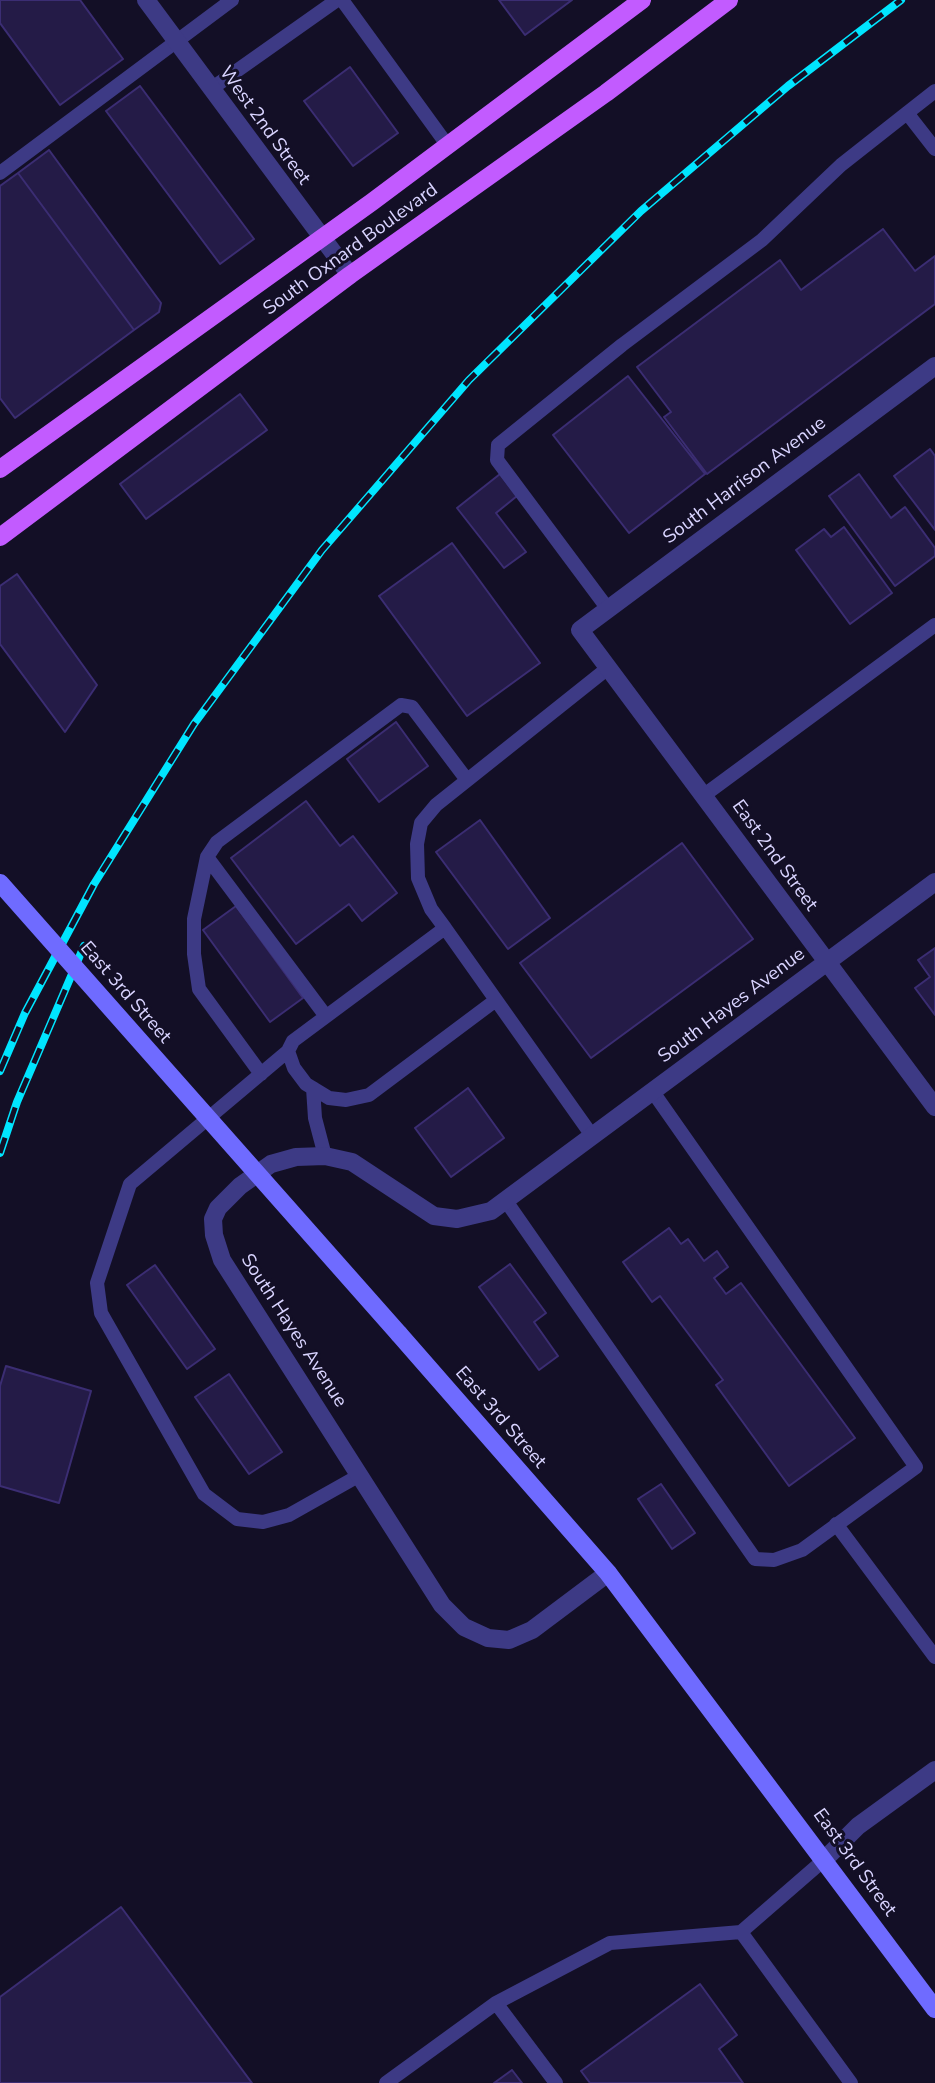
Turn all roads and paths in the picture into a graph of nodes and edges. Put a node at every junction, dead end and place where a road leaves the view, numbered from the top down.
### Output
1 (146, 0) edge
2 (233, 0) edge
3 (340, 0) edge
4 (642, 0) edge
5 (729, 0) edge
6 (177, 42) junction
7 (211, 89) junction
8 (935, 90) edge
9 (907, 113) junction
10 (448, 146) junction
11 (935, 149) edge
12 (0, 173) edge
13 (321, 239) junction
14 (350, 275) junction
15 (935, 366) edge
16 (0, 469) edge
17 (0, 537) edge
18 (608, 609) junction
19 (935, 625) edge
20 (580, 630) joint
21 (608, 668) junction
22 (467, 780) junction
23 (703, 796) junction
24 (207, 857) junction
25 (935, 882) edge
26 (0, 883) edge
27 (445, 928) junction
28 (826, 962) junction
29 (496, 1000) junction
30 (325, 1015) junction
31 (288, 1051) junction
32 (261, 1074) junction
33 (313, 1088) junction
34 (653, 1092) junction
35 (935, 1107) edge
36 (593, 1137) junction
37 (325, 1156) junction
38 (506, 1201) junction
39 (360, 1475) junction
40 (836, 1524) junction
41 (608, 1573) junction
42 (935, 1657) edge
43 (935, 1770) edge
44 (825, 1859) junction
45 (741, 1932) junction
46 (496, 2003) junction
47 (935, 2009) edge
48 (386, 2083) edge
49 (556, 2083) edge
50 (851, 2083) edge

1 - 6 street, West 2nd Street
2 - 6 lane
3 - 7 lane
3 - 10 lane
4 - 10 main road, South Oxnard Boulevard
5 - 14 main road, South Oxnard Boulevard
6 - 7 street, West 2nd Street
6 - 12 lane
7 - 13 street, West 2nd Street
8 - 9 lane
9 - 11 lane
9 - 18 lane
10 - 13 main road, South Oxnard Boulevard
13 - 14 street, West 2nd Street
13 - 16 main road, South Oxnard Boulevard
14 - 17 main road, South Oxnard Boulevard
15 - 18 street, South Harrison Avenue
18 - 20 street, South Harrison Avenue
19 - 23 lane
20 - 21 street, East 2nd Street
21 - 22 lane
21 - 23 street, East 2nd Street
22 - 24 lane
22 - 27 lane
23 - 28 street, East 2nd Street
24 - 30 lane
24 - 32 lane
25 - 28 street, South Hayes Avenue
26 - 41 street, East 3rd Street, bridge
27 - 29 lane
27 - 30 lane
28 - 34 street, South Hayes Avenue
28 - 35 street, East 2nd Street
29 - 33 lane
29 - 36 lane
30 - 31 lane
31 - 32 lane
31 - 33 lane
32 - 39 lane
33 - 37 lane
34 - 36 street, South Hayes Avenue
34 - 40 lane
36 - 38 street, South Hayes Avenue
37 - 38 street, South Hayes Avenue
37 - 39 street, South Hayes Avenue
38 - 40 lane
39 - 41 street, South Hayes Avenue
40 - 42 lane
41 - 44 street, East 3rd Street
43 - 44 street
44 - 45 lane
44 - 47 street, East 3rd Street
45 - 46 lane
45 - 50 lane
46 - 48 lane
46 - 49 lane

